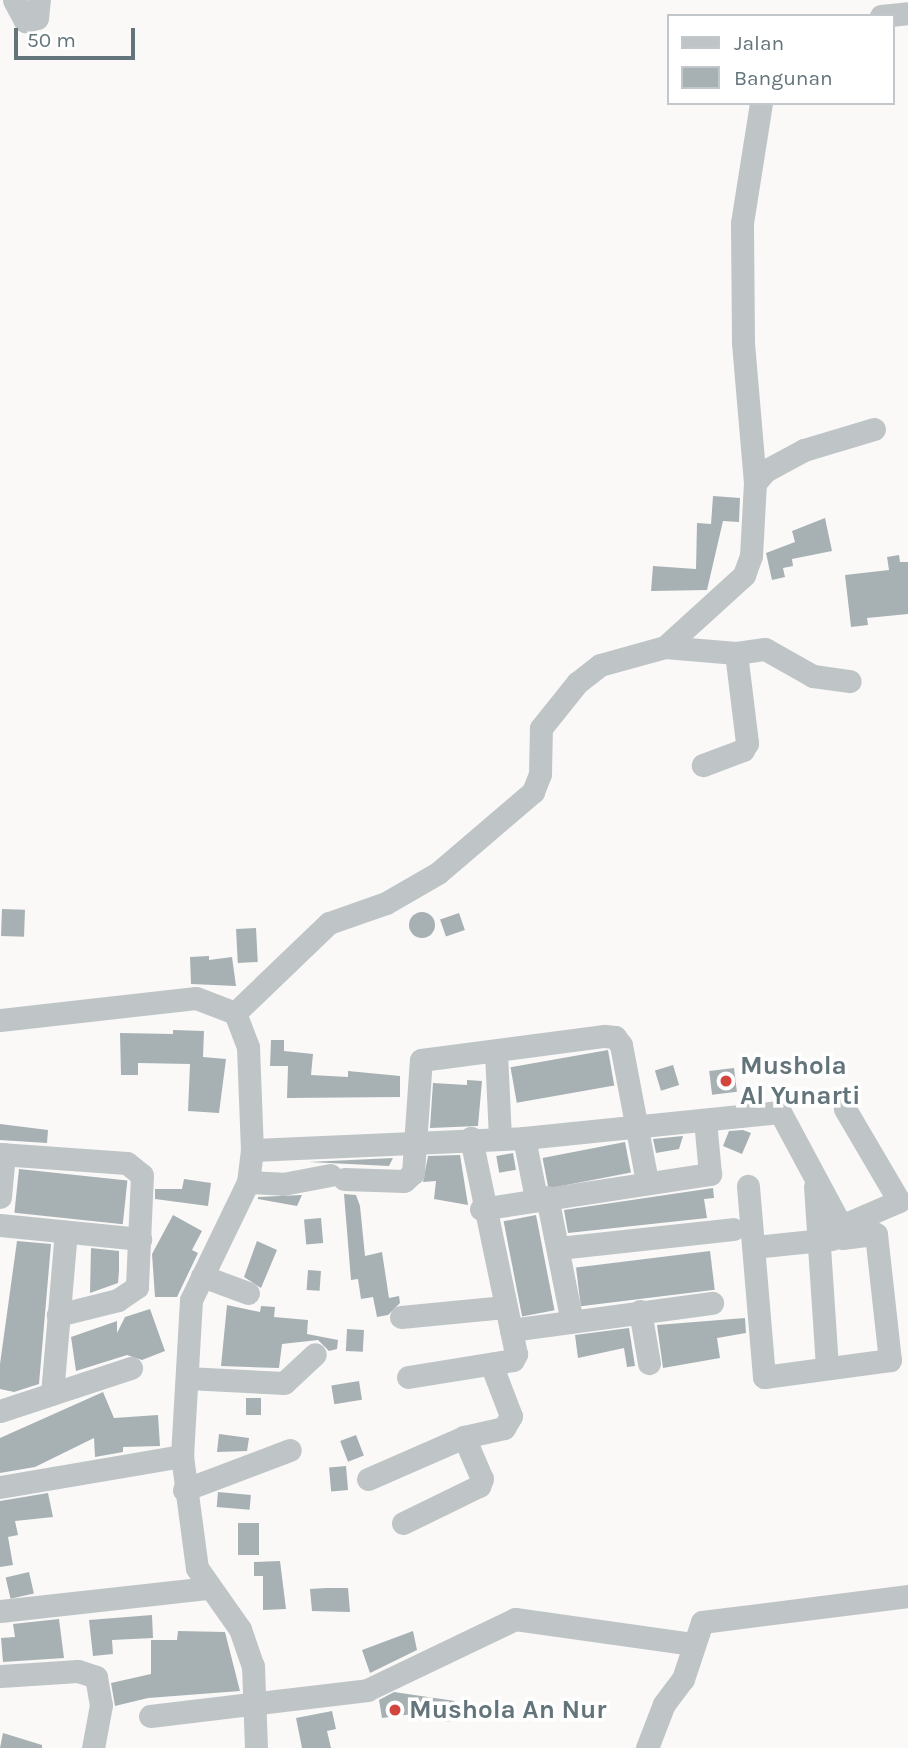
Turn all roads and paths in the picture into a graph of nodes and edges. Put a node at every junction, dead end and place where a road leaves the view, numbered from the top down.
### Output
1 (39, 0) edge
2 (11, 13) edge
3 (761, 105) edge
4 (874, 429) dead end
5 (755, 483) junction
6 (665, 647) junction
7 (736, 653) junction
8 (850, 681) dead end
9 (703, 765) dead end
10 (235, 1013) junction
11 (0, 1020) edge
12 (496, 1053) junction
13 (845, 1109) dead end
14 (705, 1120) junction
15 (634, 1128) junction
16 (524, 1138) junction
17 (471, 1139) junction
18 (500, 1139) junction
19 (417, 1141) junction
20 (252, 1150) junction
21 (2, 1154) edge
22 (647, 1181) junction
23 (248, 1182) junction
24 (748, 1186) dead end
25 (0, 1197) edge
26 (541, 1198) junction
27 (481, 1209) junction
28 (879, 1210) junction
29 (0, 1225) edge
30 (733, 1229) dead end
31 (66, 1232) junction
32 (876, 1234) junction
33 (834, 1235) junction
34 (140, 1239) junction
35 (754, 1247) junction
36 (559, 1248) junction
37 (202, 1276) junction
38 (248, 1293) dead end
39 (712, 1303) dead end
40 (505, 1307) junction
41 (640, 1311) junction
42 (58, 1315) junction
43 (401, 1317) dead end
44 (572, 1322) junction
45 (511, 1331) junction
46 (315, 1353) dead end
47 (649, 1363) dead end
48 (491, 1364) junction
49 (131, 1368) dead end
50 (827, 1368) junction
51 (408, 1377) dead end
52 (187, 1378) junction
53 (52, 1394) junction
54 (0, 1410) edge
55 (464, 1437) junction
56 (290, 1450) dead end
57 (182, 1456) junction
58 (368, 1479) dead end
59 (0, 1487) edge
60 (184, 1490) junction
61 (403, 1524) dead end
62 (207, 1588) junction
63 (908, 1596) edge
64 (0, 1611) edge
65 (693, 1644) junction
66 (1, 1676) edge
67 (253, 1706) junction
68 (150, 1716) dead end
69 (93, 1748) edge
70 (256, 1748) edge
71 (647, 1748) edge

1 - 2 street
3 - 5 street
4 - 5 street
5 - 6 street
6 - 7 street
6 - 10 street
7 - 8 street
7 - 9 street
10 - 11 street
10 - 20 street
12 - 15 street
12 - 18 street
12 - 19 street
13 - 28 street
14 - 15 street
14 - 22 street
14 - 33 street
15 - 16 street
15 - 22 street
16 - 18 street
16 - 26 street
17 - 18 street
17 - 19 street
17 - 27 street
19 - 20 street
19 - 23 street
20 - 23 street
21 - 25 street
21 - 34 street
22 - 26 street
23 - 37 street
24 - 35 street
26 - 27 street
26 - 36 street
27 - 40 street
28 - 32 street
28 - 33 street
29 - 31 street
30 - 36 street
31 - 34 street
31 - 42 street
32 - 33 street
32 - 50 street
33 - 35 street
33 - 50 street
34 - 42 street
35 - 50 street
36 - 44 street
37 - 38 street
37 - 52 street
39 - 41 street
40 - 43 street
40 - 45 street
41 - 44 street
41 - 47 street
42 - 53 street
44 - 45 street
45 - 48 street
46 - 52 street
48 - 51 street
48 - 55 street
49 - 53 street
52 - 57 street
53 - 54 street
55 - 58 street
55 - 61 street
56 - 60 street
57 - 59 street
57 - 60 street
60 - 62 street
62 - 64 street
62 - 67 street
63 - 65 street
65 - 67 street
65 - 71 street
66 - 69 street
67 - 68 street
67 - 70 street

